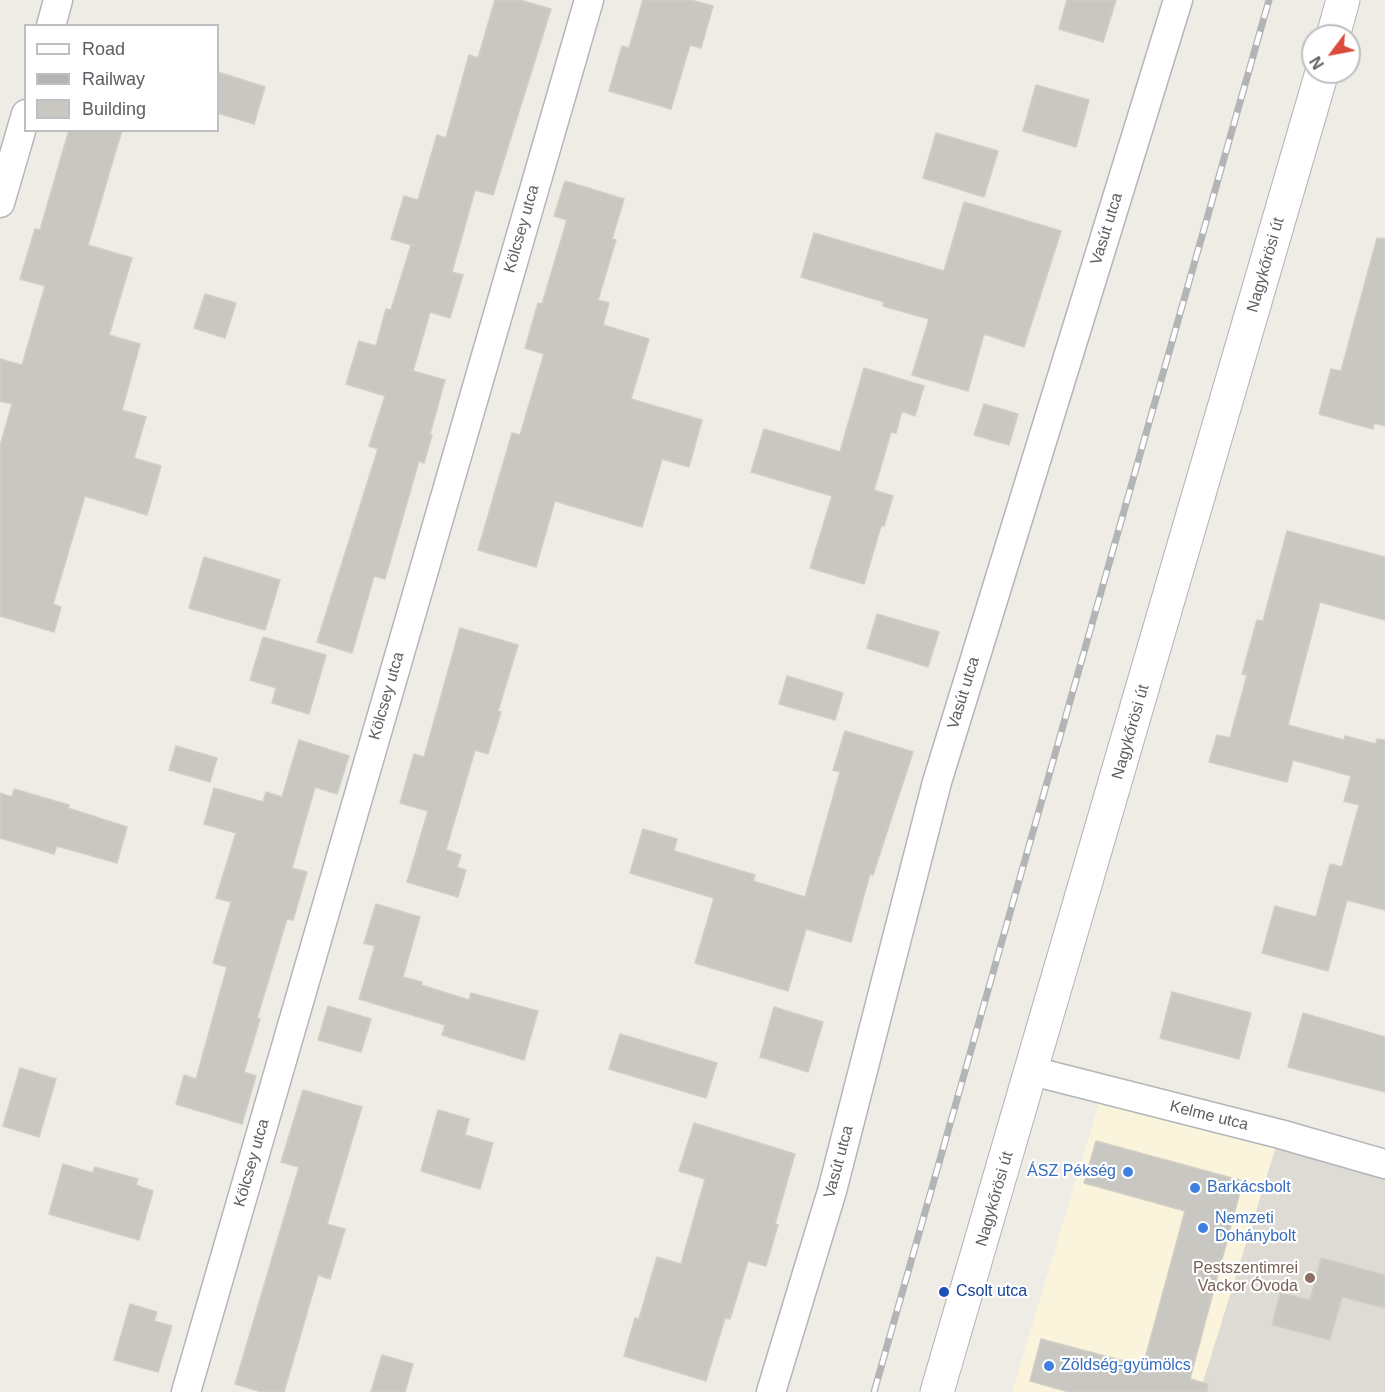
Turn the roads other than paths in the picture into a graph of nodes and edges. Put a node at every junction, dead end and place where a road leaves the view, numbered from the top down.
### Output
1 (58, 0) edge
2 (589, 0) edge
3 (1178, 0) edge
4 (1343, 0) edge
5 (52, 24) edge
6 (1336, 24) edge
7 (1319, 84) edge
8 (24, 121) edge
9 (0, 203) edge
10 (1032, 1071) junction
11 (1385, 1164) edge
12 (186, 1392) edge
13 (771, 1392) edge
14 (938, 1392) edge

1 - 5 street
2 - 12 street, Kölcsey utca
3 - 13 street, Vasút utca
4 - 6 main road
7 - 10 main road, Nagykőrösi út
8 - 9 street
10 - 11 street, Kelme utca
10 - 14 main road, Nagykőrösi út

